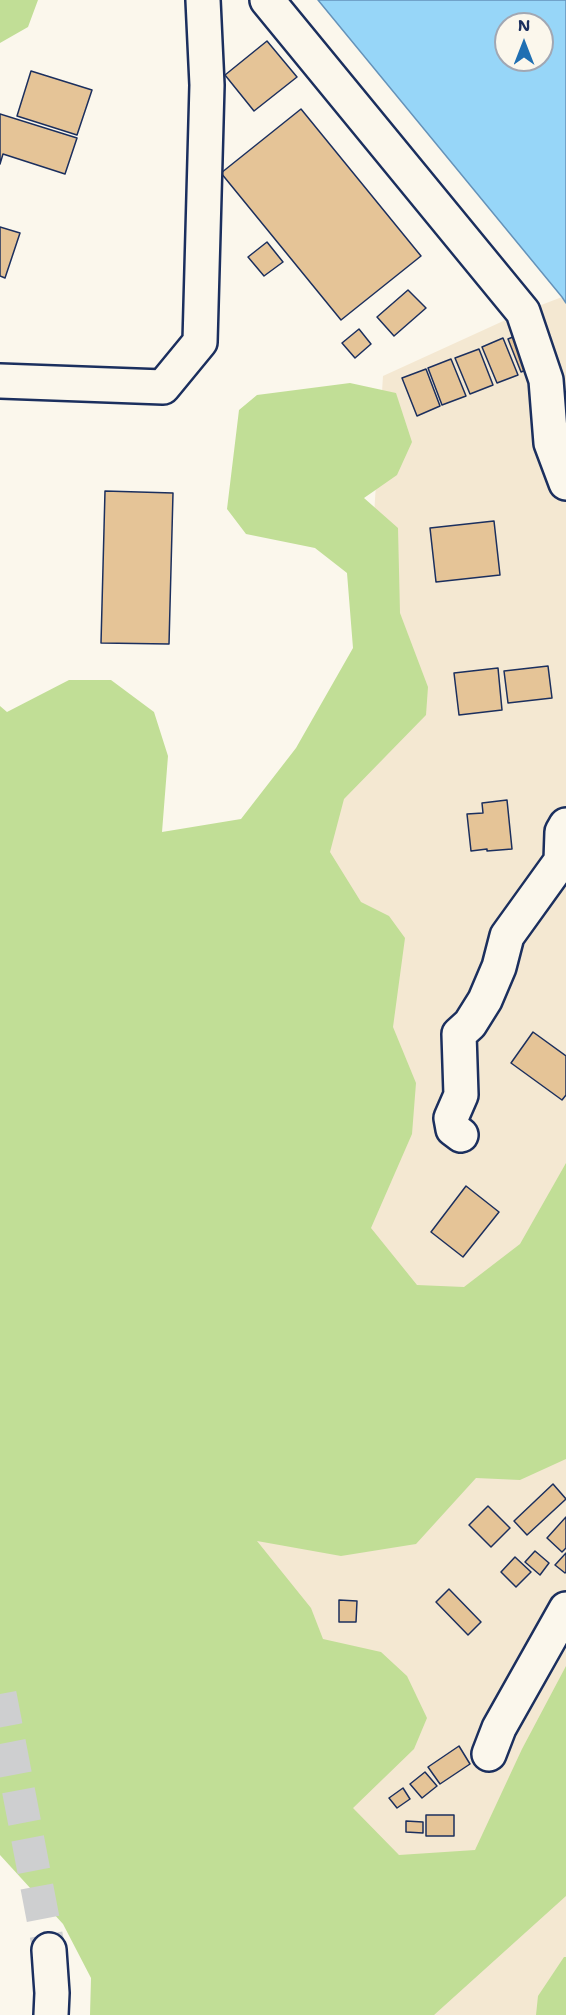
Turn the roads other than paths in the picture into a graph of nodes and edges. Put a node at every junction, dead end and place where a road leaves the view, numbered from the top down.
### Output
1 (203, 0) edge
2 (267, 0) edge
3 (0, 381) edge
4 (566, 483) edge
5 (566, 825) edge
6 (460, 1135) dead end
7 (566, 1609) edge
8 (489, 1754) dead end
9 (49, 1950) tunnel mouth
10 (51, 2015) edge

1 - 3 main road
2 - 4 main road
5 - 6 main road
7 - 8 main road
9 - 10 main road

